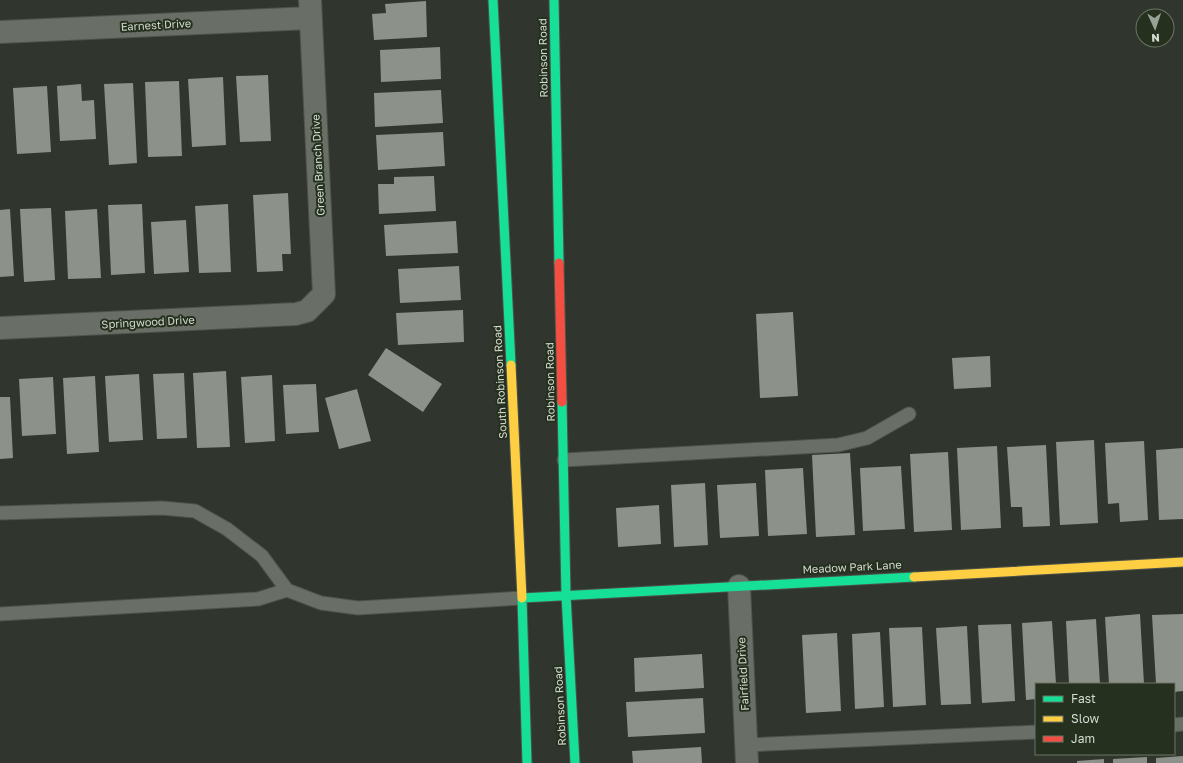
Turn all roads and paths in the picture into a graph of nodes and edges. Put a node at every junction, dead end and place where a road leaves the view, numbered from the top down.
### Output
1 (493, 0) edge
2 (554, 0) edge
3 (311, 9) edge
4 (0, 32) edge
5 (296, 314) joint
6 (0, 328) edge
7 (909, 414) dead end
8 (564, 460) junction
9 (0, 513) edge
10 (1183, 562) edge
11 (739, 586) junction
12 (286, 590) junction
13 (566, 595) junction
14 (522, 598) junction
15 (0, 614) edge
16 (1035, 732) edge
17 (746, 754) edge
18 (527, 763) edge
19 (575, 763) edge

1 - 14 street, South Robinson Road
2 - 8 street, Robinson Road
3 - 4 street, Earnest Drive
3 - 5 street, Green Branch Drive
5 - 6 street, Springwood Drive
7 - 8 lane
8 - 13 street, Robinson Road
9 - 12 lane
10 - 11 street, Meadow Park Lane
11 - 13 street, Meadow Park Lane
11 - 17 street, Fairfield Drive
12 - 14 lane
12 - 15 lane
13 - 14 street, Meadow Park Lane
13 - 19 street, Robinson Road
14 - 18 street, South Robinson Road
16 - 17 lane

